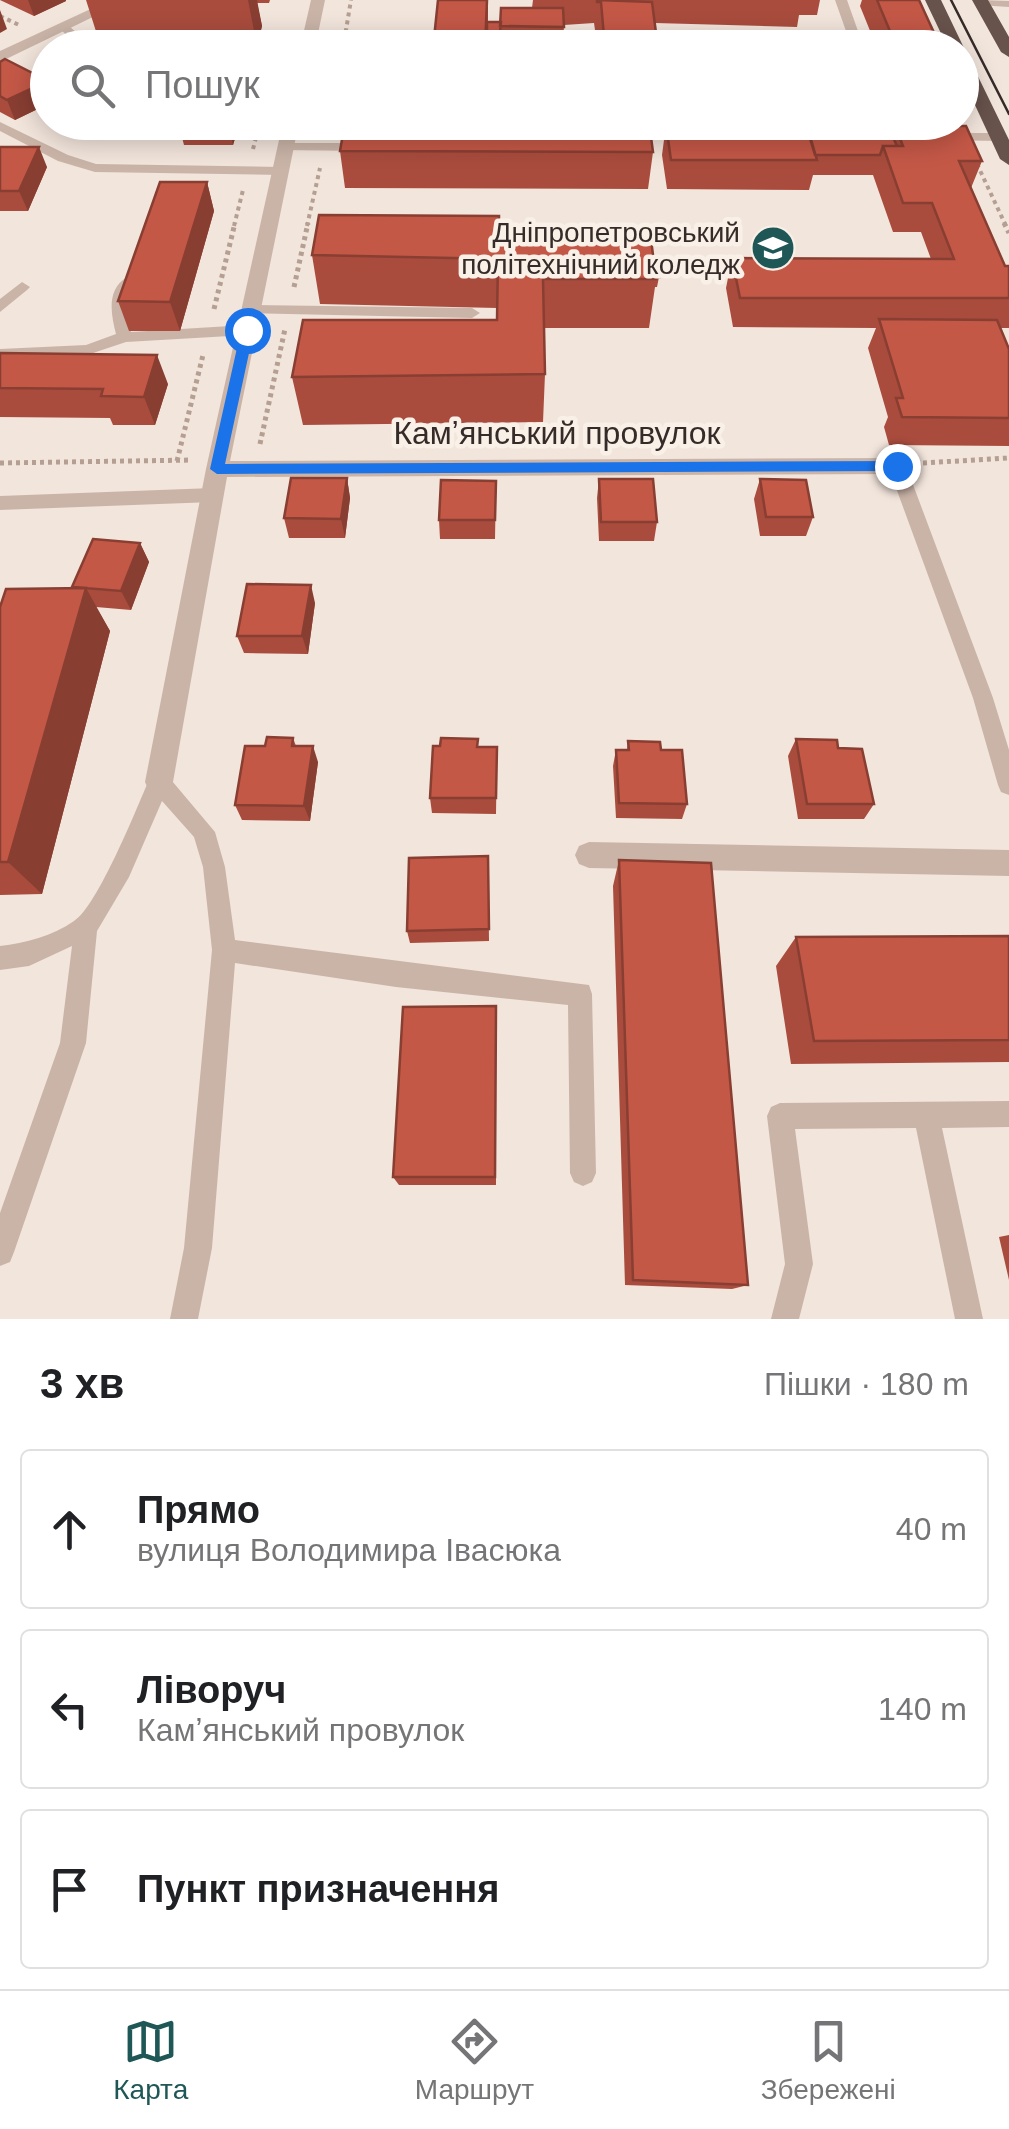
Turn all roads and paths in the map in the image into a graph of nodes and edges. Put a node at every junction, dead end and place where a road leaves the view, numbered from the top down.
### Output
1 (121, 0) edge
2 (318, 0) edge
3 (351, 0) edge
4 (841, 0) edge
5 (933, 0) edge
6 (981, 2) edge
7 (1009, 4) edge
8 (64, 27) junction
9 (58, 30) edge
10 (67, 30) edge
11 (311, 30) edge
12 (346, 30) edge
13 (852, 30) edge
14 (947, 30) edge
15 (30, 43) edge
16 (1009, 52) edge
17 (0, 57) edge
18 (979, 97) edge
19 (0, 126) edge
20 (979, 137) edge
21 (998, 138) junction
22 (30, 139) edge
23 (31, 140) edge
24 (256, 140) edge
25 (287, 140) edge
26 (965, 140) edge
27 (286, 147) junction
28 (382, 148) edge
29 (1009, 160) edge
30 (248, 171) junction
31 (281, 171) junction
32 (1009, 232) edge
33 (131, 271) edge
34 (22, 287) dead end
35 (0, 307) edge
36 (472, 313) dead end
37 (249, 320) junction
38 (208, 332) junction
39 (124, 337) junction
40 (0, 354) edge
41 (1009, 458) edge
42 (0, 463) edge
43 (897, 466) junction
44 (217, 469) junction
45 (213, 495) junction
46 (0, 503) edge
47 (159, 782) junction
48 (1009, 785) edge
49 (589, 855) dead end
50 (1009, 863) edge
51 (86, 928) junction
52 (224, 950) junction
53 (0, 958) edge
54 (926, 1114) junction
55 (1009, 1114) edge
56 (583, 1172) dead end
57 (0, 1252) edge
58 (184, 1319) edge
59 (785, 1319) edge
60 (969, 1319) edge

1 - 8 street
2 - 11 street
3 - 12 path
4 - 13 lane
5 - 14 highway
6 - 7 lane
6 - 16 highway
8 - 9 street
8 - 10 lane
15 - 17 street
18 - 21 highway
19 - 22 lane
20 - 21 lane
21 - 29 highway
23 - 30 lane
24 - 30 path
25 - 27 street
26 - 32 path
27 - 28 lane
27 - 31 street
30 - 31 lane
30 - 38 path
31 - 37 street
33 - 39 lane
34 - 35 lane
36 - 37 lane
37 - 38 lane
37 - 44 street
38 - 39 lane
38 - 42 path
39 - 40 lane
41 - 43 path
43 - 44 street, Камʼянський провулок
43 - 48 lane
44 - 45 street
45 - 46 lane
45 - 47 street
47 - 51 lane
47 - 52 lane
49 - 50 street
51 - 53 lane
51 - 57 lane
52 - 56 lane
52 - 58 lane
54 - 55 lane
54 - 59 lane
54 - 60 lane

